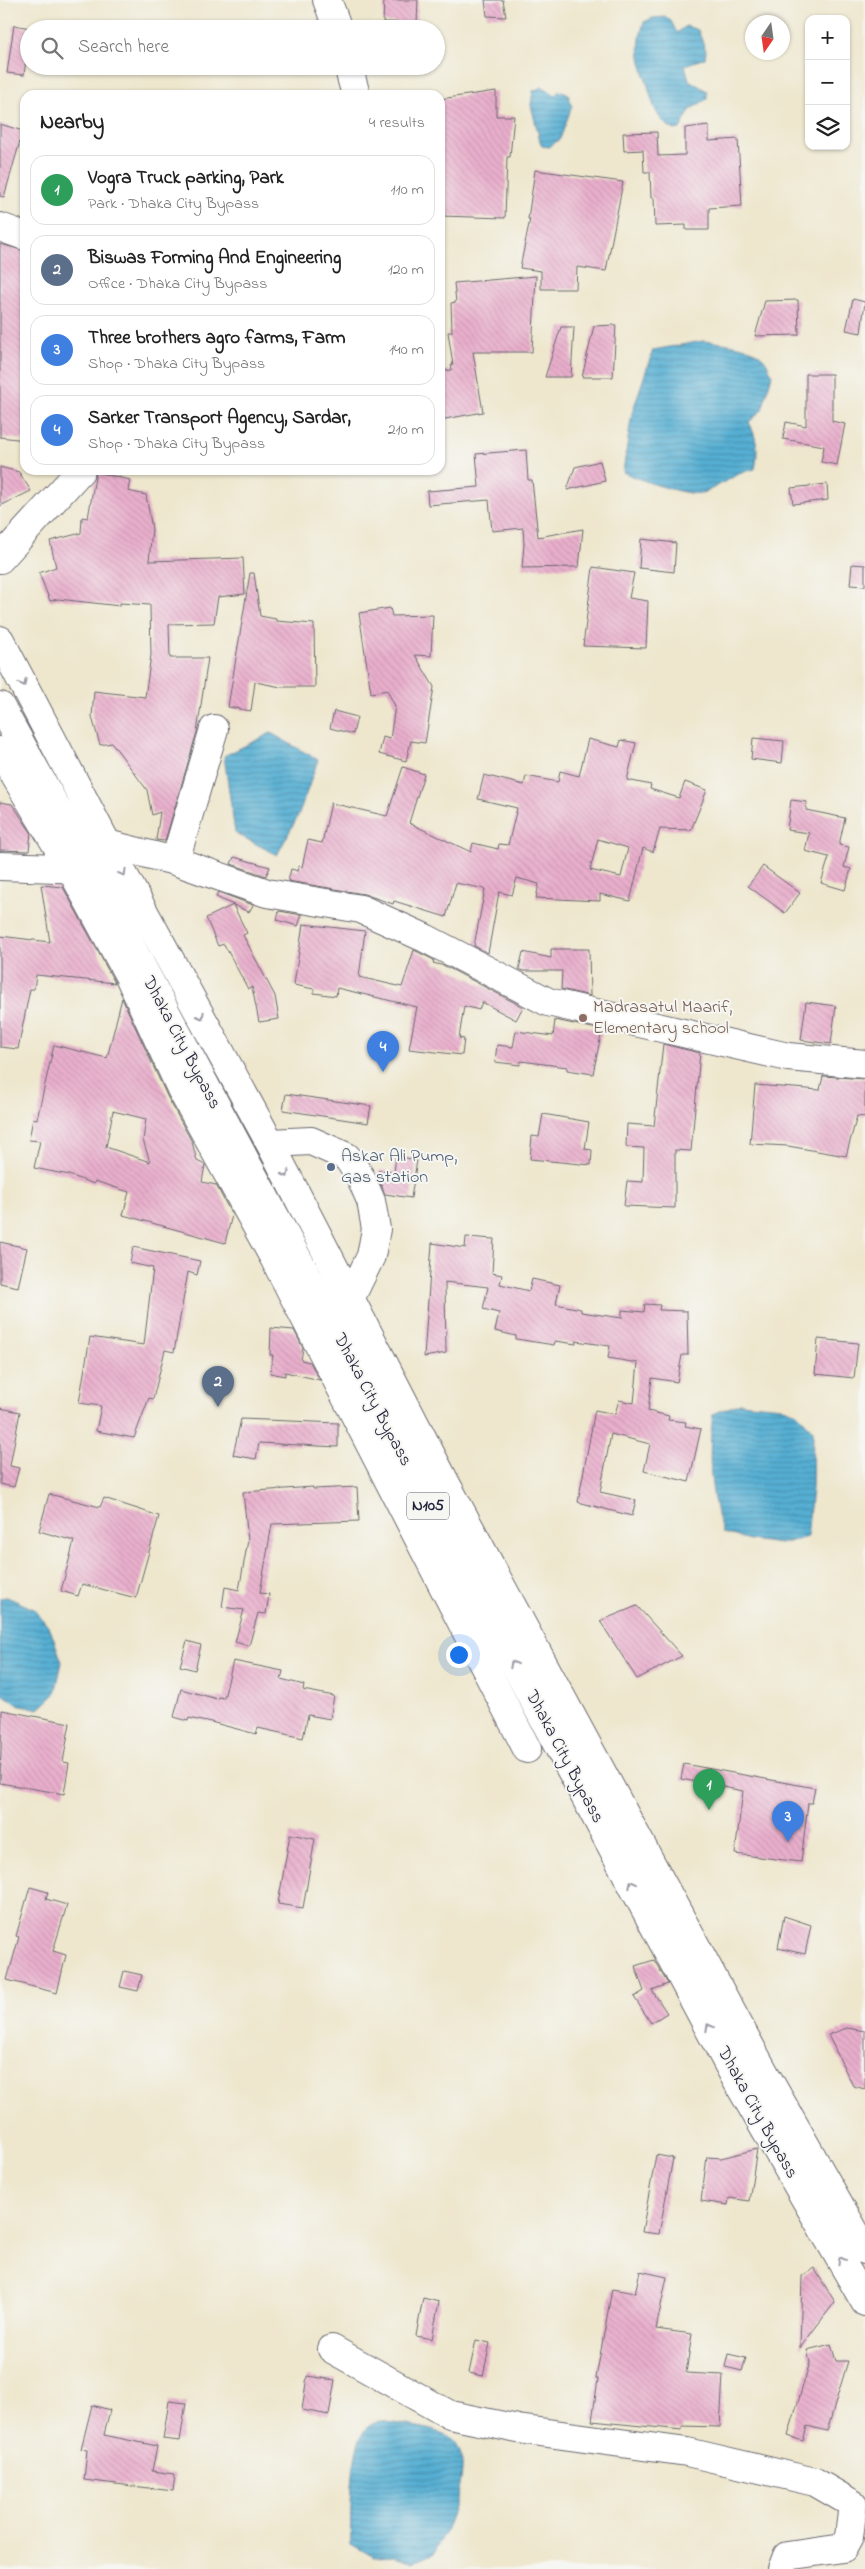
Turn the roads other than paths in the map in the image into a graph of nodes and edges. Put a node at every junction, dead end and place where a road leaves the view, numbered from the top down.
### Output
1 (327, 0) edge
2 (335, 20) edge
3 (350, 75) edge
4 (355, 90) edge
5 (0, 227) edge
6 (20, 234) edge
7 (76, 475) edge
8 (0, 559) edge
9 (0, 640) edge
10 (0, 706) edge
11 (214, 729) dead end
12 (0, 751) edge
13 (107, 844) junction
14 (175, 861) junction
15 (0, 866) edge
16 (79, 869) junction
17 (865, 1064) edge
18 (270, 1142) junction
19 (350, 1299) junction
20 (527, 1749) dead end
21 (865, 2250) edge
22 (865, 2302) edge
23 (332, 2349) dead end
24 (859, 2507) edge
25 (782, 2569) edge

1 - 2 main road
3 - 4 main road
5 - 6 main road
7 - 8 main road
9 -> 13 main road
10 - 16 main road, Dhaka City Bypass / N105
11 - 14 main road
12 - 16 main road
13 - 14 main road
13 -> 18 main road
14 - 17 main road
15 - 16 main road
16 - 20 main road
22 -> 16 main road, Dhaka City Bypass / N105
18 -> 19 main road
18 - 19 main road
19 - 21 main road
23 - 24 main road
24 - 25 main road

